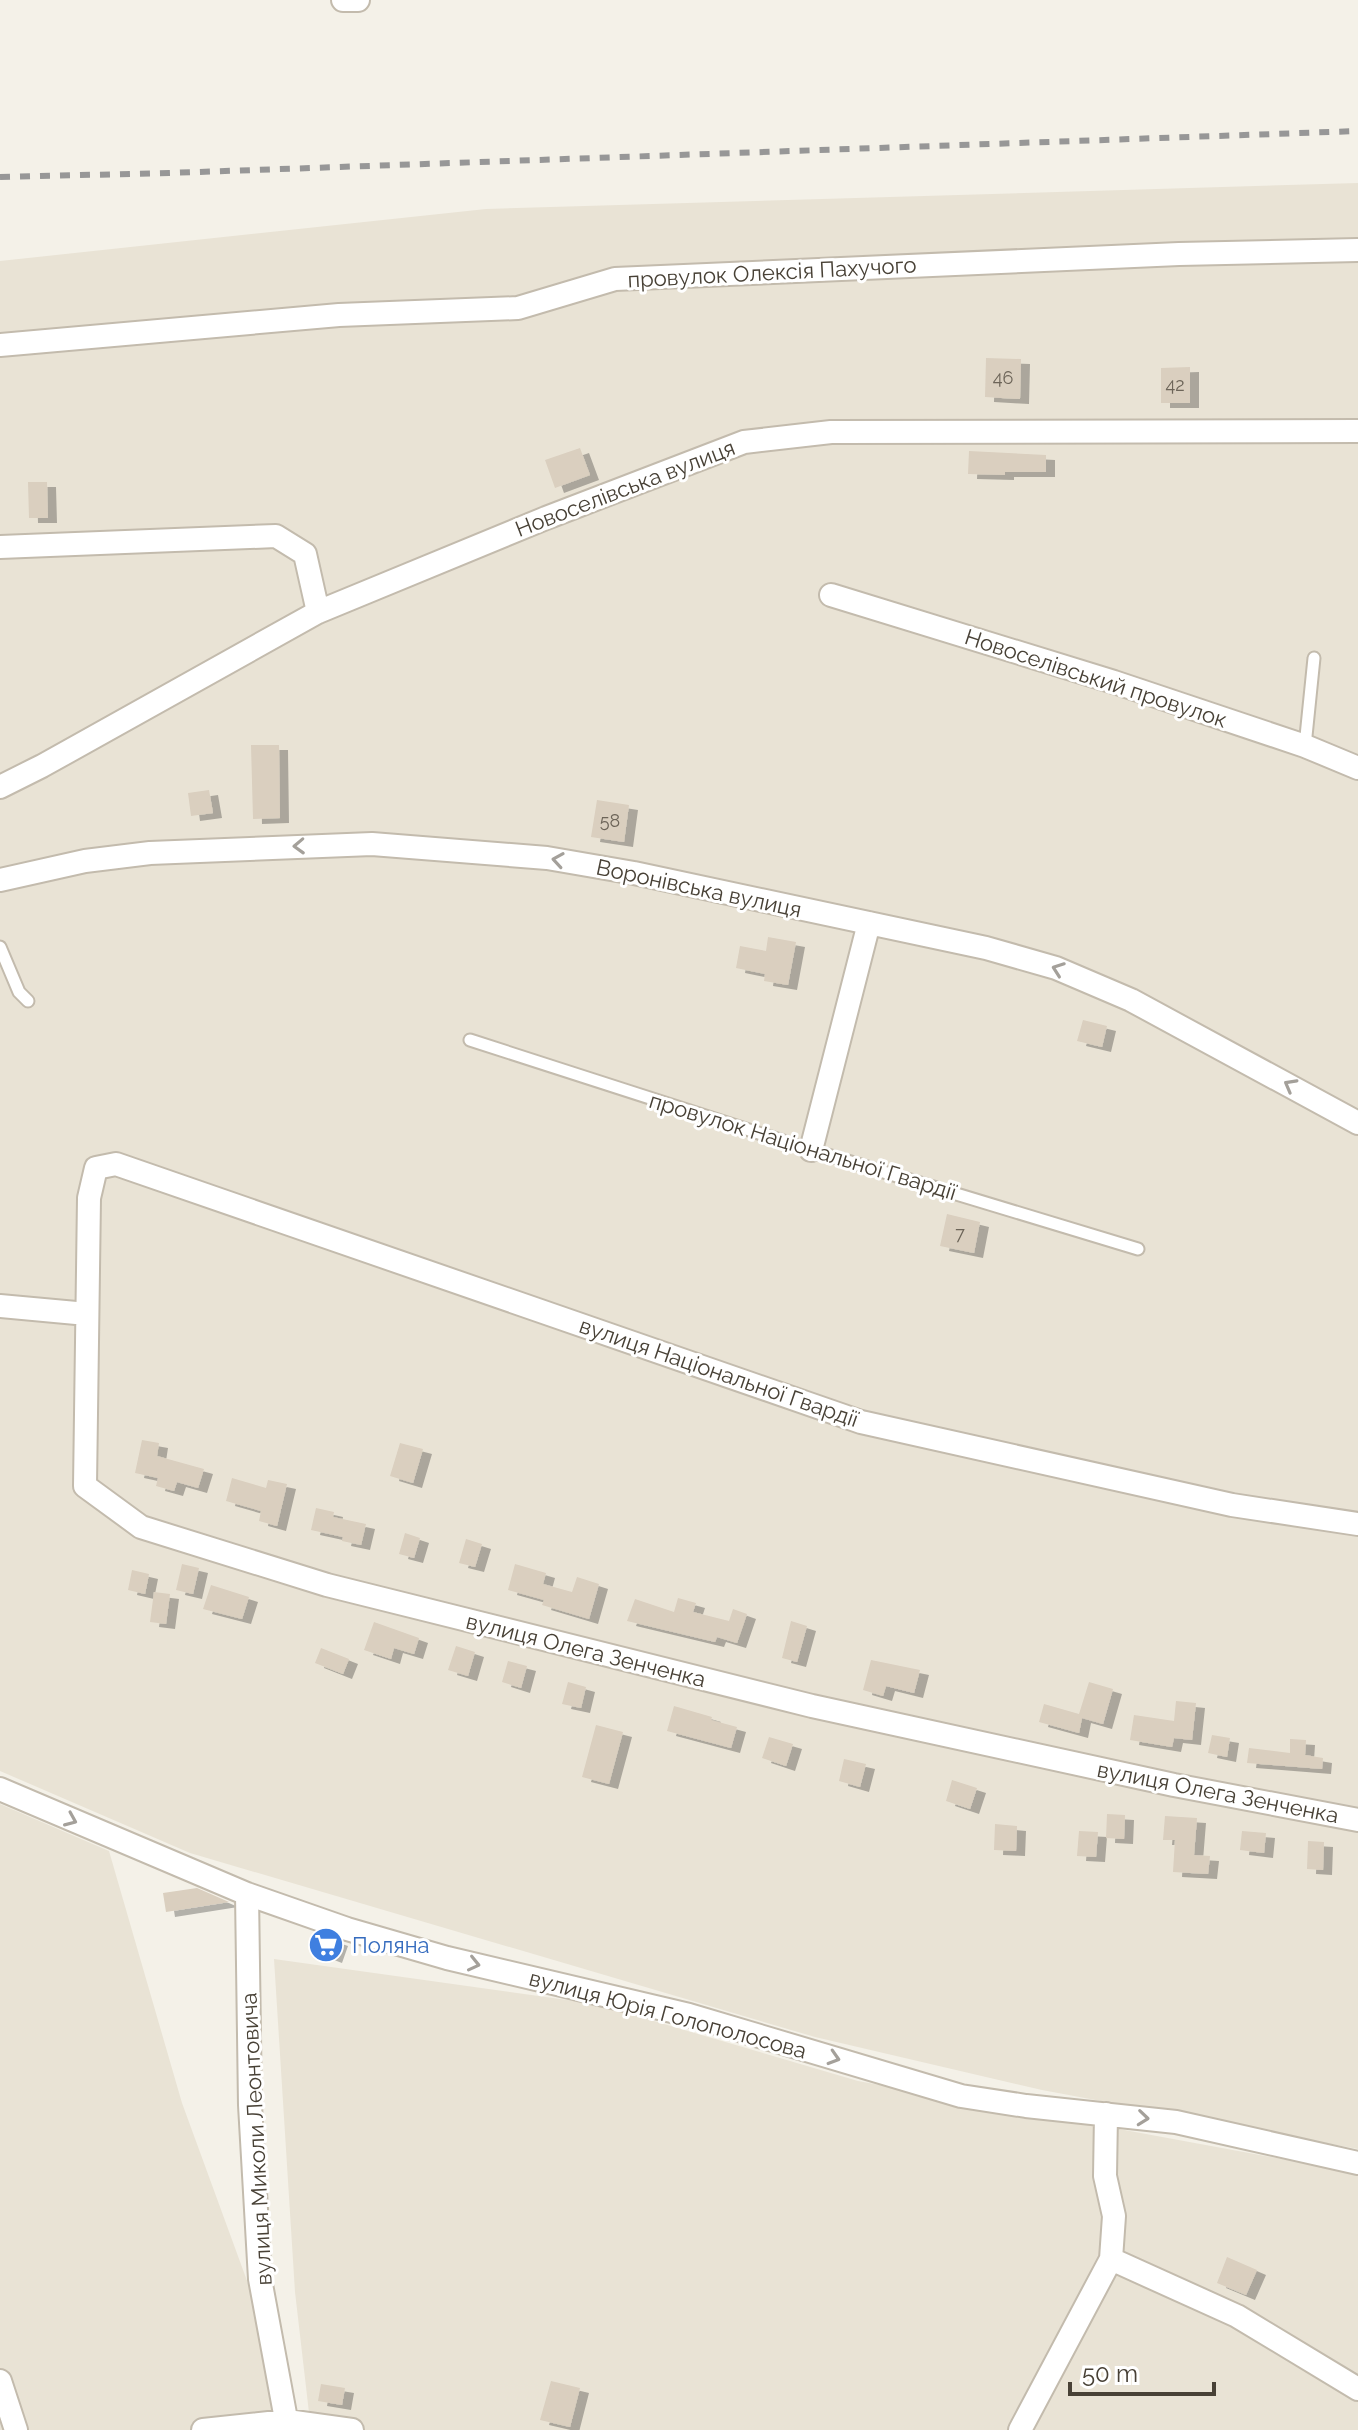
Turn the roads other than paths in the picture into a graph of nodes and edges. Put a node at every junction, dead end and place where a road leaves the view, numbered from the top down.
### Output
1 (343, 0) edge
2 (356, 0) edge
3 (1358, 250) edge
4 (0, 345) edge
5 (1358, 431) edge
6 (0, 547) edge
7 (831, 595) dead end
8 (318, 612) junction
9 (1314, 658) dead end
10 (1305, 746) junction
11 (1358, 768) edge
12 (0, 787) edge
13 (0, 880) edge
14 (869, 923) junction
15 (0, 947) edge
16 (28, 1001) dead end
17 (470, 1040) dead end
18 (1358, 1123) edge
19 (811, 1150) junction
20 (1138, 1249) dead end
21 (0, 1306) edge
22 (87, 1314) junction
23 (1358, 1524) edge
24 (0, 1789) edge
25 (1358, 1820) edge
26 (247, 1894) junction
27 (1106, 2114) junction
28 (1358, 2163) edge
29 (1111, 2259) junction
30 (0, 2381) edge
31 (1358, 2389) edge
32 (287, 2426) edge
33 (16, 2430) edge
34 (203, 2430) edge
35 (352, 2430) edge
36 (1020, 2430) edge

1 - 2 street
3 - 4 street, провулок Олексія Пахучого
5 - 8 street, Новоселівська вулиця
6 - 8 street
7 - 10 street, Новоселівський провулок
8 - 12 street, Новоселівська вулиця
9 - 10 lane
10 - 11 street, Новоселівський провулок
14 -> 13 street, Воронівська вулиця
18 -> 14 street, Воронівська вулиця
14 - 19 street
15 - 16 lane
17 - 19 lane, провулок Національної Гвардії
19 - 20 lane, провулок Національної Гвардії
21 - 22 street
22 - 23 street, вулиця Національної Гвардії
22 - 25 street, вулиця Олега Зенченка
24 -> 26 street, вулиця Юрія Голополосова
26 -> 27 street, вулиця Юрія Голополосова
26 - 32 street, вулиця Миколи Леонтовича
27 -> 28 street, вулиця Юрія Голополосова
27 - 29 street
29 - 31 street
29 - 36 street
30 - 33 street
32 - 34 street
32 - 35 street

